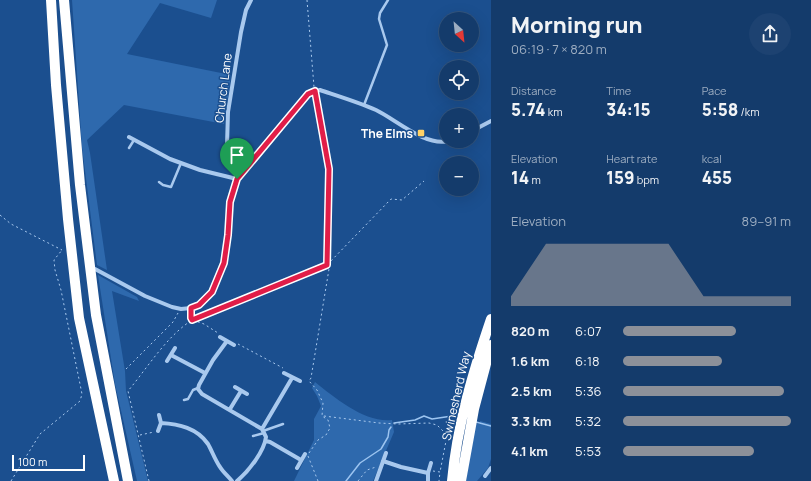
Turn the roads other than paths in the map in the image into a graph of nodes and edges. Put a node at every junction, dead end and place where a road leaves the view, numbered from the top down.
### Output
1 (51, 0) edge
2 (64, 0) edge
3 (250, 0) edge
4 (388, 0) edge
5 (364, 106) junction
6 (491, 121) edge
7 (479, 127) edge
8 (129, 137) dead end
9 (134, 140) junction
10 (439, 142) edge
11 (129, 148) dead end
12 (182, 163) junction
13 (237, 179) junction
14 (159, 182) dead end
15 (95, 269) dead end
16 (491, 319) edge
17 (220, 337) road end
18 (227, 341) junction
19 (234, 345) road end
20 (491, 345) edge
21 (175, 348) dead end
22 (171, 355) junction
23 (167, 361) dead end
24 (205, 373) junction
25 (284, 373) road end
26 (292, 378) junction
27 (300, 382) dead end
28 (235, 387) dead end
29 (198, 388) junction
30 (241, 391) junction
31 (247, 394) dead end
32 (184, 400) dead end
33 (230, 409) junction
34 (159, 414) dead end
35 (161, 423) junction
36 (283, 424) dead end
37 (158, 431) road end
38 (263, 431) junction
39 (253, 436) dead end
40 (266, 441) junction
41 (386, 453) dead end
42 (305, 454) dead end
43 (301, 460) junction
44 (383, 461) junction
45 (431, 463) dead end
46 (297, 468) dead end
47 (491, 468) edge
48 (428, 472) junction
49 (485, 476) dead end
50 (114, 481) edge
51 (128, 481) edge
52 (232, 481) edge
53 (237, 481) edge
54 (376, 481) edge
55 (428, 481) edge
56 (452, 481) edge
57 (461, 481) edge

1 - 50 highway
2 - 51 highway
3 - 13 street, Church Lane
4 - 5 lane
5 - 10 street
5 - 13 street
6 - 7 street
8 - 9 street
9 - 11 lane
9 - 12 street
12 - 13 street
12 - 14 lane
13 - 15 street
16 - 56 highway, Swinesherd Way
17 - 18 street
18 - 19 street
18 - 24 street
20 - 57 highway, Swinesherd Way
21 - 22 street
22 - 23 street
22 - 24 street
24 - 29 street
25 - 26 street
26 - 27 street
26 - 38 street
28 - 30 street
29 - 32 lane
29 - 33 street
30 - 31 street
30 - 33 street
33 - 38 street
34 - 35 street
35 - 37 street
35 - 52 street
36 - 38 lane
38 - 39 lane
38 - 40 street
40 - 43 street
40 - 53 street
41 - 44 street
42 - 43 street
43 - 46 street
44 - 48 street
44 - 54 street
45 - 48 street
47 - 49 street
48 - 55 street

